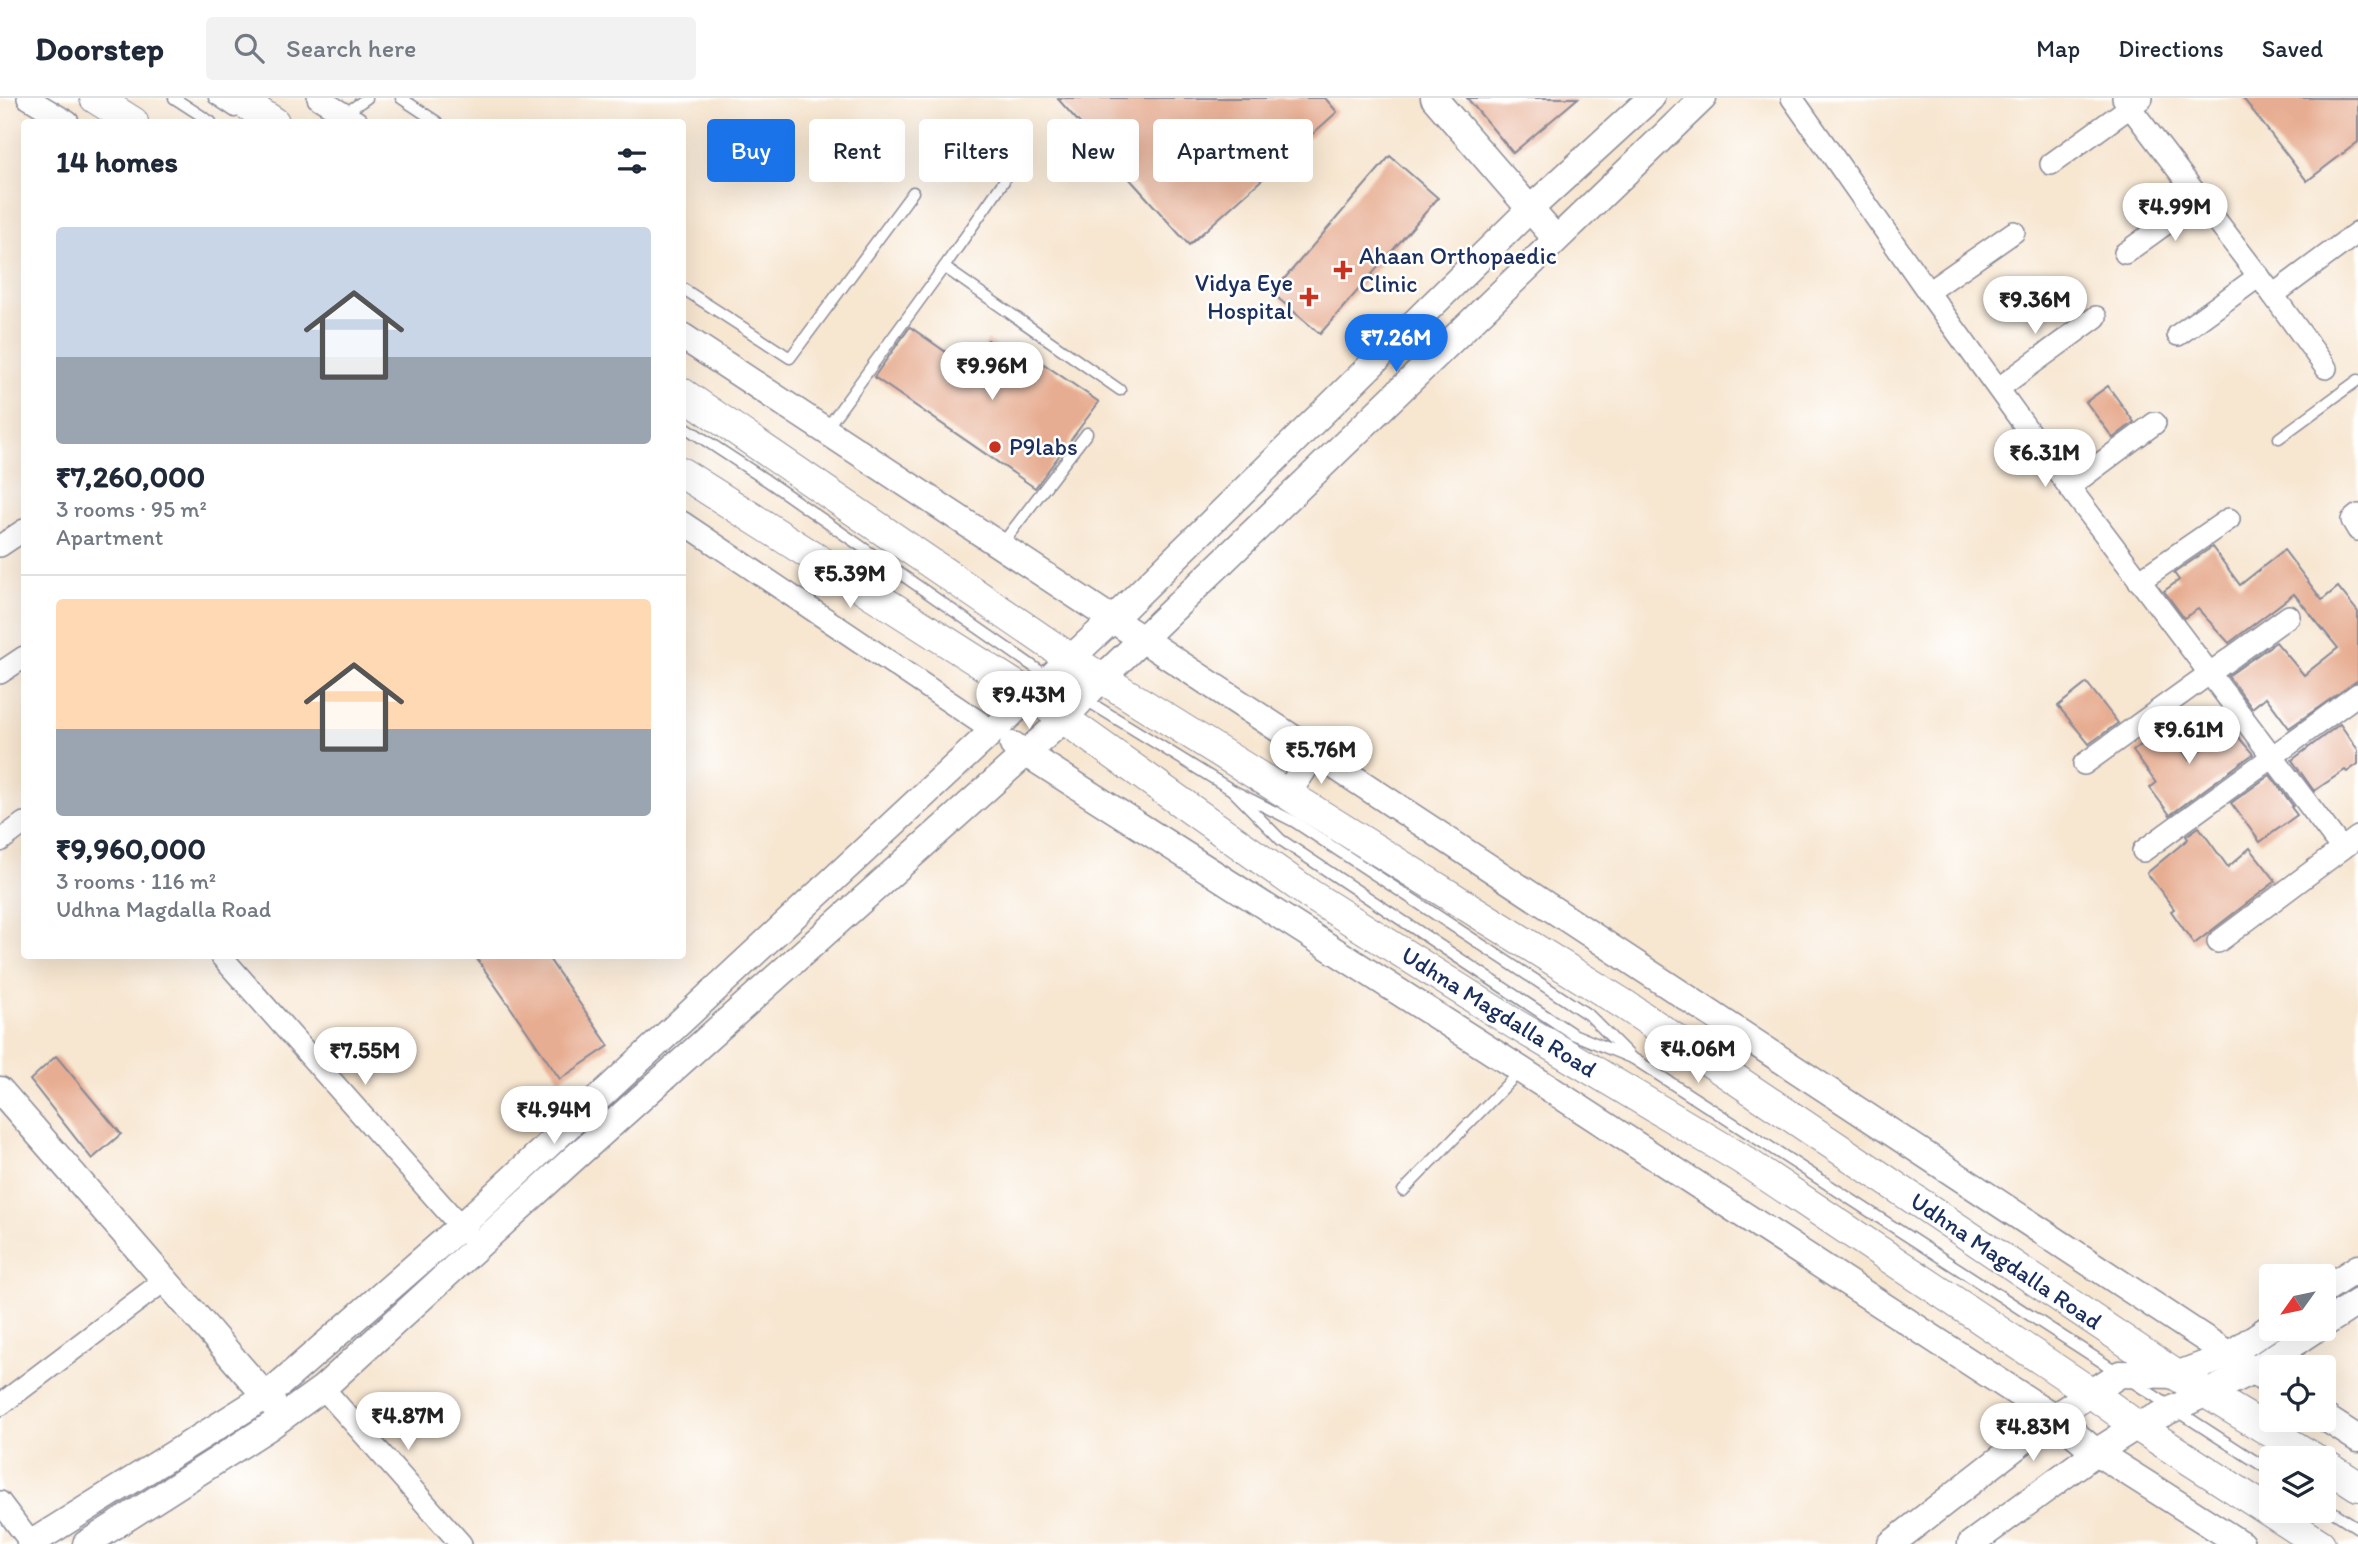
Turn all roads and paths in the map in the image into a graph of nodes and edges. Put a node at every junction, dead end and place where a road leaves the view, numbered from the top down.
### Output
1 (28, 98) edge
2 (95, 98) edge
3 (174, 98) edge
4 (214, 98) edge
5 (318, 98) edge
6 (367, 98) edge
7 (401, 98) edge
8 (1434, 98) edge
9 (1651, 98) edge
10 (1703, 98) edge
11 (1792, 98) edge
12 (2131, 101) edge
13 (239, 107) edge
14 (351, 118) edge
15 (63, 119) edge
16 (128, 119) edge
17 (206, 119) edge
18 (267, 119) edge
19 (433, 119) edge
20 (2051, 164) dead end
21 (1003, 182) edge
22 (913, 192) dead end
23 (2200, 199) junction
24 (1530, 209) junction
25 (2014, 232) dead end
26 (1556, 239) junction
27 (2354, 244) edge
28 (2125, 253) dead end
29 (944, 267) junction
30 (2259, 276) junction
31 (686, 291) edge
32 (1928, 292) junction
33 (2273, 295) junction
34 (2096, 317) dead end
35 (2178, 335) dead end
36 (686, 339) edge
37 (2326, 368) dead end
38 (2358, 380) edge
39 (1999, 388) junction
40 (1120, 390) dead end
41 (686, 396) edge
42 (2155, 423) dead end
43 (686, 428) edge
44 (826, 429) junction
45 (1087, 433) dead end
46 (2279, 438) dead end
47 (686, 475) edge
48 (2069, 487) junction
49 (2358, 515) edge
50 (2229, 519) dead end
51 (686, 525) edge
52 (2358, 530) edge
53 (21, 532) edge
54 (1001, 545) junction
55 (0, 546) edge
56 (2139, 581) junction
57 (2289, 616) dead end
58 (1114, 619) junction
59 (1144, 639) junction
60 (21, 659) edge
61 (0, 673) edge
62 (2209, 673) junction
63 (1051, 678) junction
64 (2358, 694) edge
65 (1083, 699) junction
66 (994, 732) junction
67 (1315, 752) junction
68 (1026, 753) junction
69 (2272, 756) junction
70 (2084, 764) dead end
71 (1232, 790) junction
72 (1287, 794) junction
73 (21, 825) edge
74 (0, 841) edge
75 (2350, 843) edge
76 (2143, 851) dead end
77 (2218, 942) dead end
78 (224, 959) edge
79 (1634, 1059) junction
80 (1521, 1070) junction
81 (0, 1090) edge
82 (1403, 1191) dead end
83 (460, 1227) junction
84 (479, 1246) junction
85 (2358, 1268) edge
86 (165, 1280) junction
87 (2336, 1282) edge
88 (2358, 1301) edge
89 (2336, 1316) edge
90 (2259, 1335) edge
91 (2303, 1341) edge
92 (2287, 1355) edge
93 (2227, 1356) junction
94 (2120, 1374) junction
95 (2176, 1375) junction
96 (2259, 1375) edge
97 (2259, 1378) edge
98 (323, 1388) junction
99 (2090, 1392) junction
100 (2204, 1394) junction
101 (266, 1396) junction
102 (0, 1405) edge
103 (2172, 1408) junction
104 (283, 1416) junction
105 (2054, 1417) junction
106 (2336, 1424) edge
107 (2137, 1426) junction
108 (2358, 1438) edge
109 (2293, 1446) edge
110 (2096, 1452) junction
111 (2259, 1464) edge
112 (2336, 1472) edge
113 (2358, 1486) edge
114 (0, 1502) edge
115 (2336, 1514) edge
116 (2358, 1528) edge
117 (31, 1544) edge
118 (86, 1544) edge
119 (461, 1544) edge
120 (1891, 1544) edge
121 (1970, 1544) edge
122 (2241, 1544) edge
123 (2320, 1544) edge

1 - 15 street
2 - 16 main road
3 - 17 lane
4 - 13 lane
5 - 14 street
6 - 14 lane
7 - 19 lane
8 - 24 street
9 - 24 street
10 - 26 street
11 - 32 street
12 - 20 street
12 - 23 street
13 - 18 main road
21 - 29 lane
22 - 31 lane
23 - 28 street
23 - 30 street
24 - 26 street
24 - 58 street
25 - 32 street
26 - 59 street
27 - 33 street
29 - 40 lane
29 - 44 lane
30 - 33 street
30 - 35 street
32 - 39 street
33 - 37 street
34 - 39 street
36 - 44 street
38 - 46 lane
39 - 48 street
41 - 63 main road, Udhna Magdalla Road
42 - 48 street
43 - 63 lane
44 - 54 street
45 - 54 lane
47 - 63 main road, Udhna Magdalla Road
48 - 56 street
49 - 52 street
50 - 56 street
51 - 66 street
53 - 55 street
54 - 58 street
56 - 62 street
57 - 62 street
58 - 59 street
58 - 63 street
59 - 65 street
59 - 67 street
60 - 61 street
62 - 69 street
62 - 70 street
63 - 65 main road, Udhna Magdalla Road
63 - 65 main road, Udhna Magdalla Road
63 - 66 street
64 - 69 street
65 - 68 street
65 - 71 lane
65 - 72 main road, Udhna Magdalla Road
65 - 99 main road, Udhna Magdalla Road
66 - 68 street
66 - 83 street
67 - 72 street
67 - 93 street
68 - 80 street
68 - 84 street
69 - 75 street
69 - 76 street
71 - 79 lane
71 - 79 lane
72 - 95 main road, Udhna Magdalla Road
73 - 74 street
75 - 77 street
78 - 83 street
79 - 94 lane
80 - 82 lane
80 - 105 street
81 - 86 street
83 - 84 street
83 - 101 street
84 - 98 street
85 - 87 street
86 - 101 street
86 - 102 street
88 - 89 street
90 - 93 street
91 - 92 street
93 - 95 street
93 - 96 street
94 - 95 street
94 - 99 street
94 - 103 lane
95 - 100 main road, Udhna Magdalla Road
97 - 100 street
98 - 104 street
98 - 119 street
99 - 105 street
99 - 107 main road, Udhna Magdalla Road
100 - 103 street
100 - 109 main road, Udhna Magdalla Road
101 - 104 street
101 - 117 street
103 - 107 street
103 - 111 lane
104 - 118 street
105 - 110 street
105 - 120 street
106 - 108 street
107 - 110 street
107 - 123 main road, Udhna Magdalla Road
110 - 121 street
110 - 122 street
112 - 113 main road
114 - 117 street
115 - 116 lane

